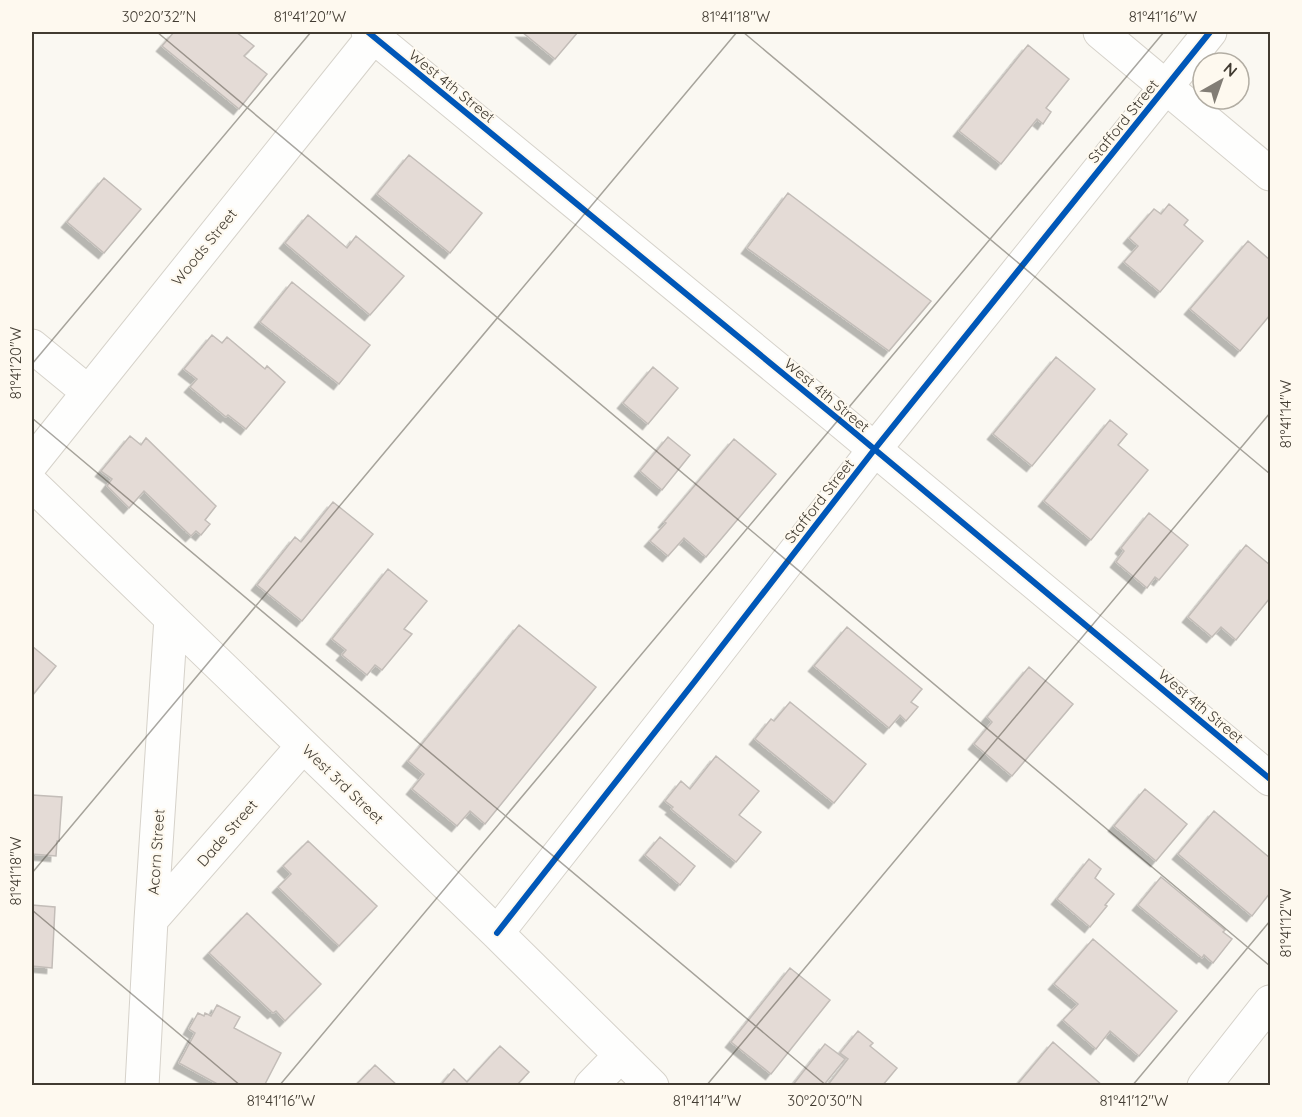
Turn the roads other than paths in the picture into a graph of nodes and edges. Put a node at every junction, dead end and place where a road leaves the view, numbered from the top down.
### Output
1 (1100, 32) edge
2 (1210, 32) edge
3 (372, 33) edge
4 (1166, 87) junction
5 (1270, 174) edge
6 (32, 346) edge
7 (88, 392) junction
8 (874, 450) junction
9 (32, 464) edge
10 (32, 484) edge
11 (171, 618) junction
12 (303, 746) junction
13 (1270, 779) edge
14 (151, 920) junction
15 (497, 933) junction
16 (1270, 1002) edge
17 (621, 1055) junction
18 (142, 1086) edge
19 (591, 1086) edge
20 (652, 1086) edge
21 (1204, 1086) edge

1 - 4 street
2 - 4 street, Stafford Street
3 - 7 street, Woods Street
3 - 8 street, West 4th Street
4 - 5 street
4 - 8 street, Stafford Street
6 - 7 street
7 - 9 street, Woods Street
8 - 13 street, West 4th Street
8 - 15 street, Stafford Street
10 - 11 street, West 3rd Street
11 - 12 street, West 3rd Street
11 - 14 street, Acorn Street
12 - 14 street, Dade Street
12 - 15 street, West 3rd Street
14 - 18 street, Acorn Street
15 - 17 street, West 3rd Street
16 - 21 street
17 - 19 street
17 - 20 street, West 3rd Street

